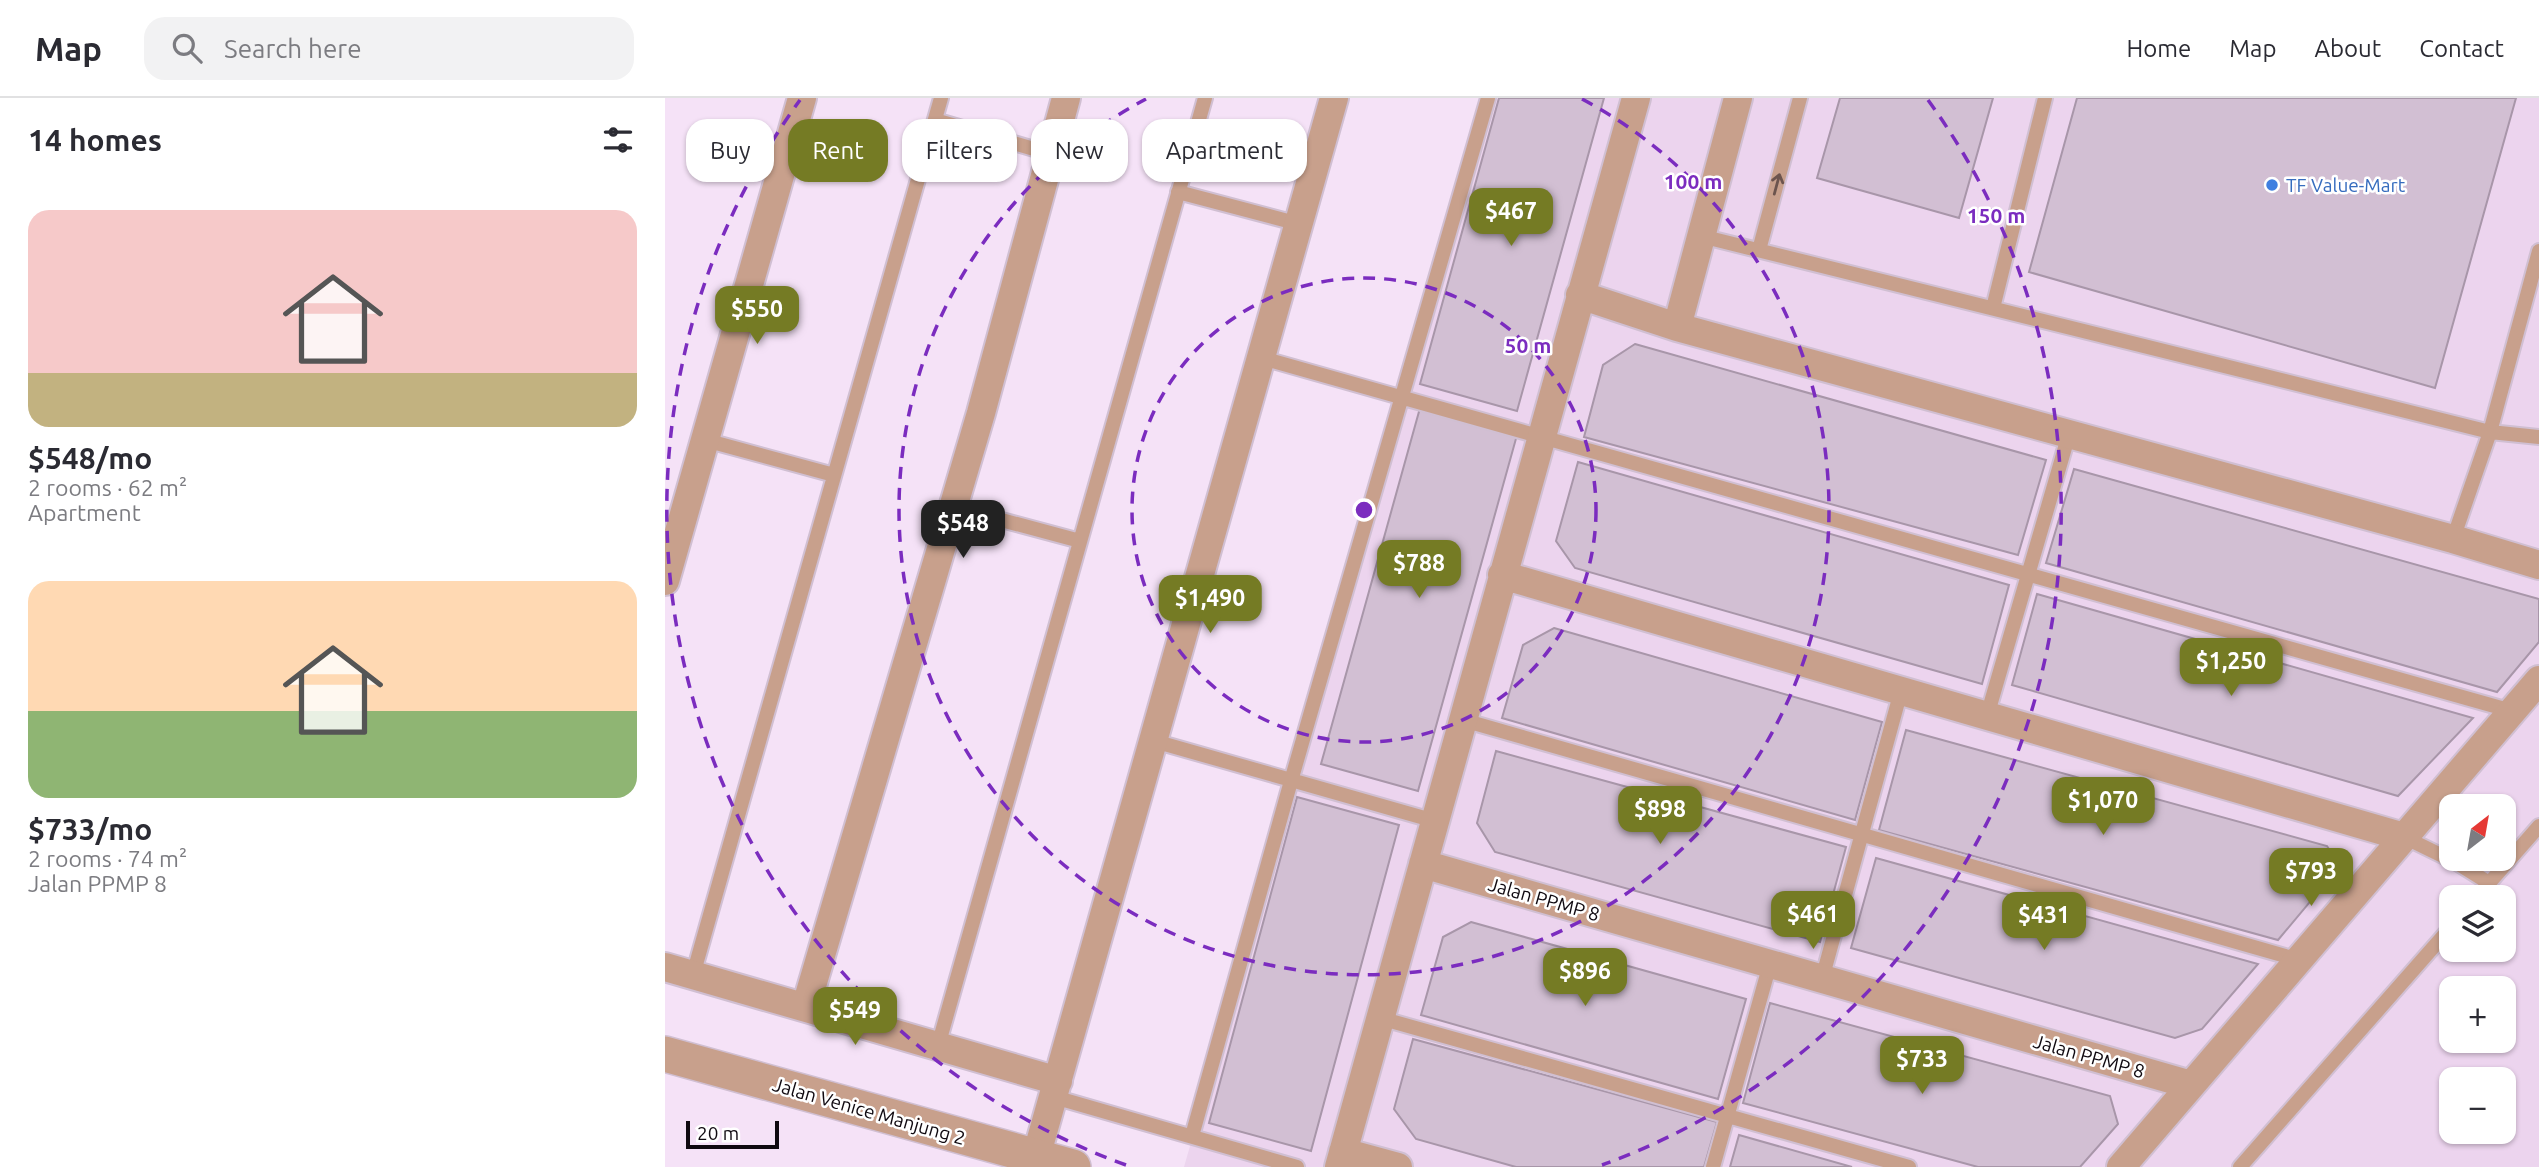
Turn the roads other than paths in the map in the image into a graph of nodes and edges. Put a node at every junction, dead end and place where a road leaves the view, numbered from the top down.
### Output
1 (801, 98) edge
2 (941, 98) edge
3 (1066, 98) edge
4 (1205, 98) edge
5 (1334, 98) edge
6 (1488, 98) edge
7 (1636, 98) edge
8 (1738, 98) edge
9 (1800, 98) edge
10 (2045, 98) edge
11 (935, 119) edge
12 (1060, 119) edge
13 (917, 182) edge
14 (1043, 182) edge
15 (1178, 192) junction
16 (1299, 224) junction
17 (1701, 236) junction
18 (1759, 250) junction
19 (2539, 251) edge
20 (1580, 295) junction
21 (1993, 308) junction
22 (1677, 327) junction
23 (1262, 358) junction
24 (1401, 397) junction
25 (2490, 432) junction
26 (2070, 434) junction
27 (1541, 435) junction
28 (2539, 437) edge
29 (705, 440) junction
30 (834, 475) junction
31 (953, 507) junction
32 (2453, 539) junction
33 (1080, 541) junction
34 (2539, 565) edge
35 (2028, 573) junction
36 (1502, 575) junction
37 (665, 580) edge
38 (2539, 680) edge
39 (1902, 691) junction
40 (2512, 711) junction
41 (1987, 716) junction
42 (1463, 720) junction
43 (1154, 741) junction
44 (1291, 781) junction
45 (1434, 821) junction
46 (2539, 825) edge
47 (1862, 834) junction
48 (2404, 837) junction
49 (1423, 864) junction
50 (2489, 883) joint
51 (2439, 941) edge
52 (2299, 960) junction
53 (1770, 964) junction
54 (665, 967) edge
55 (693, 975) junction
56 (1822, 979) junction
57 (806, 1006) junction
58 (1380, 1018) junction
59 (938, 1046) junction
60 (665, 1054) edge
61 (2191, 1085) junction
62 (1056, 1089) junction
63 (1728, 1116) junction
64 (1192, 1136) junction
65 (1036, 1157) junction
66 (1341, 1160) edge
67 (1073, 1167) edge
68 (1297, 1167) edge
69 (1398, 1167) edge
70 (1713, 1167) edge
71 (1909, 1167) edge
72 (2121, 1167) edge
73 (2240, 1167) edge

1 - 29 street
2 - 11 lane
3 - 12 street
4 - 15 lane
5 - 16 street
6 - 24 lane
7 - 20 street
8 - 17 street
18 -> 9 lane
10 - 21 lane
13 - 30 lane
14 - 31 street
15 - 16 lane
15 - 33 lane
16 - 23 street
17 - 18 lane
17 - 22 street
18 - 21 lane
19 - 25 lane
20 - 22 street
20 - 27 street
21 - 25 lane
22 - 26 street
23 - 24 lane
23 - 43 street
24 - 27 lane
24 - 44 lane
25 - 28 lane
25 - 32 lane
26 - 32 street
26 - 35 lane
27 - 35 lane
27 - 36 street
29 - 30 lane
29 - 37 street
30 - 55 lane
31 - 33 lane
31 - 57 street
32 - 34 street
33 - 59 lane
35 - 40 lane
35 - 41 lane
36 - 39 street
36 - 42 street
38 - 40 street
39 - 41 street
39 - 47 lane
40 - 48 street
41 - 48 street
42 - 45 street
42 - 47 lane
43 - 44 lane
43 - 62 street
44 - 45 lane
44 - 64 lane
45 - 49 street
46 - 50 lane
47 - 52 lane
47 - 56 lane
48 - 50 lane
48 - 52 street
49 - 53 street, Jalan PPMP 8
49 - 58 street
51 - 73 lane
52 - 61 street
53 - 56 street, Jalan PPMP 8
53 - 63 lane
54 - 55 street
55 - 57 street
56 - 61 street, Jalan PPMP 8
57 - 59 street
58 - 63 lane
58 - 66 street
59 - 62 street
60 - 65 street, Jalan Venice Manjung 2
61 - 72 street
62 - 64 lane
62 - 65 street
63 - 70 lane
63 - 71 lane
64 - 68 lane
65 - 67 street, Jalan Venice Manjung 2
66 - 69 street

